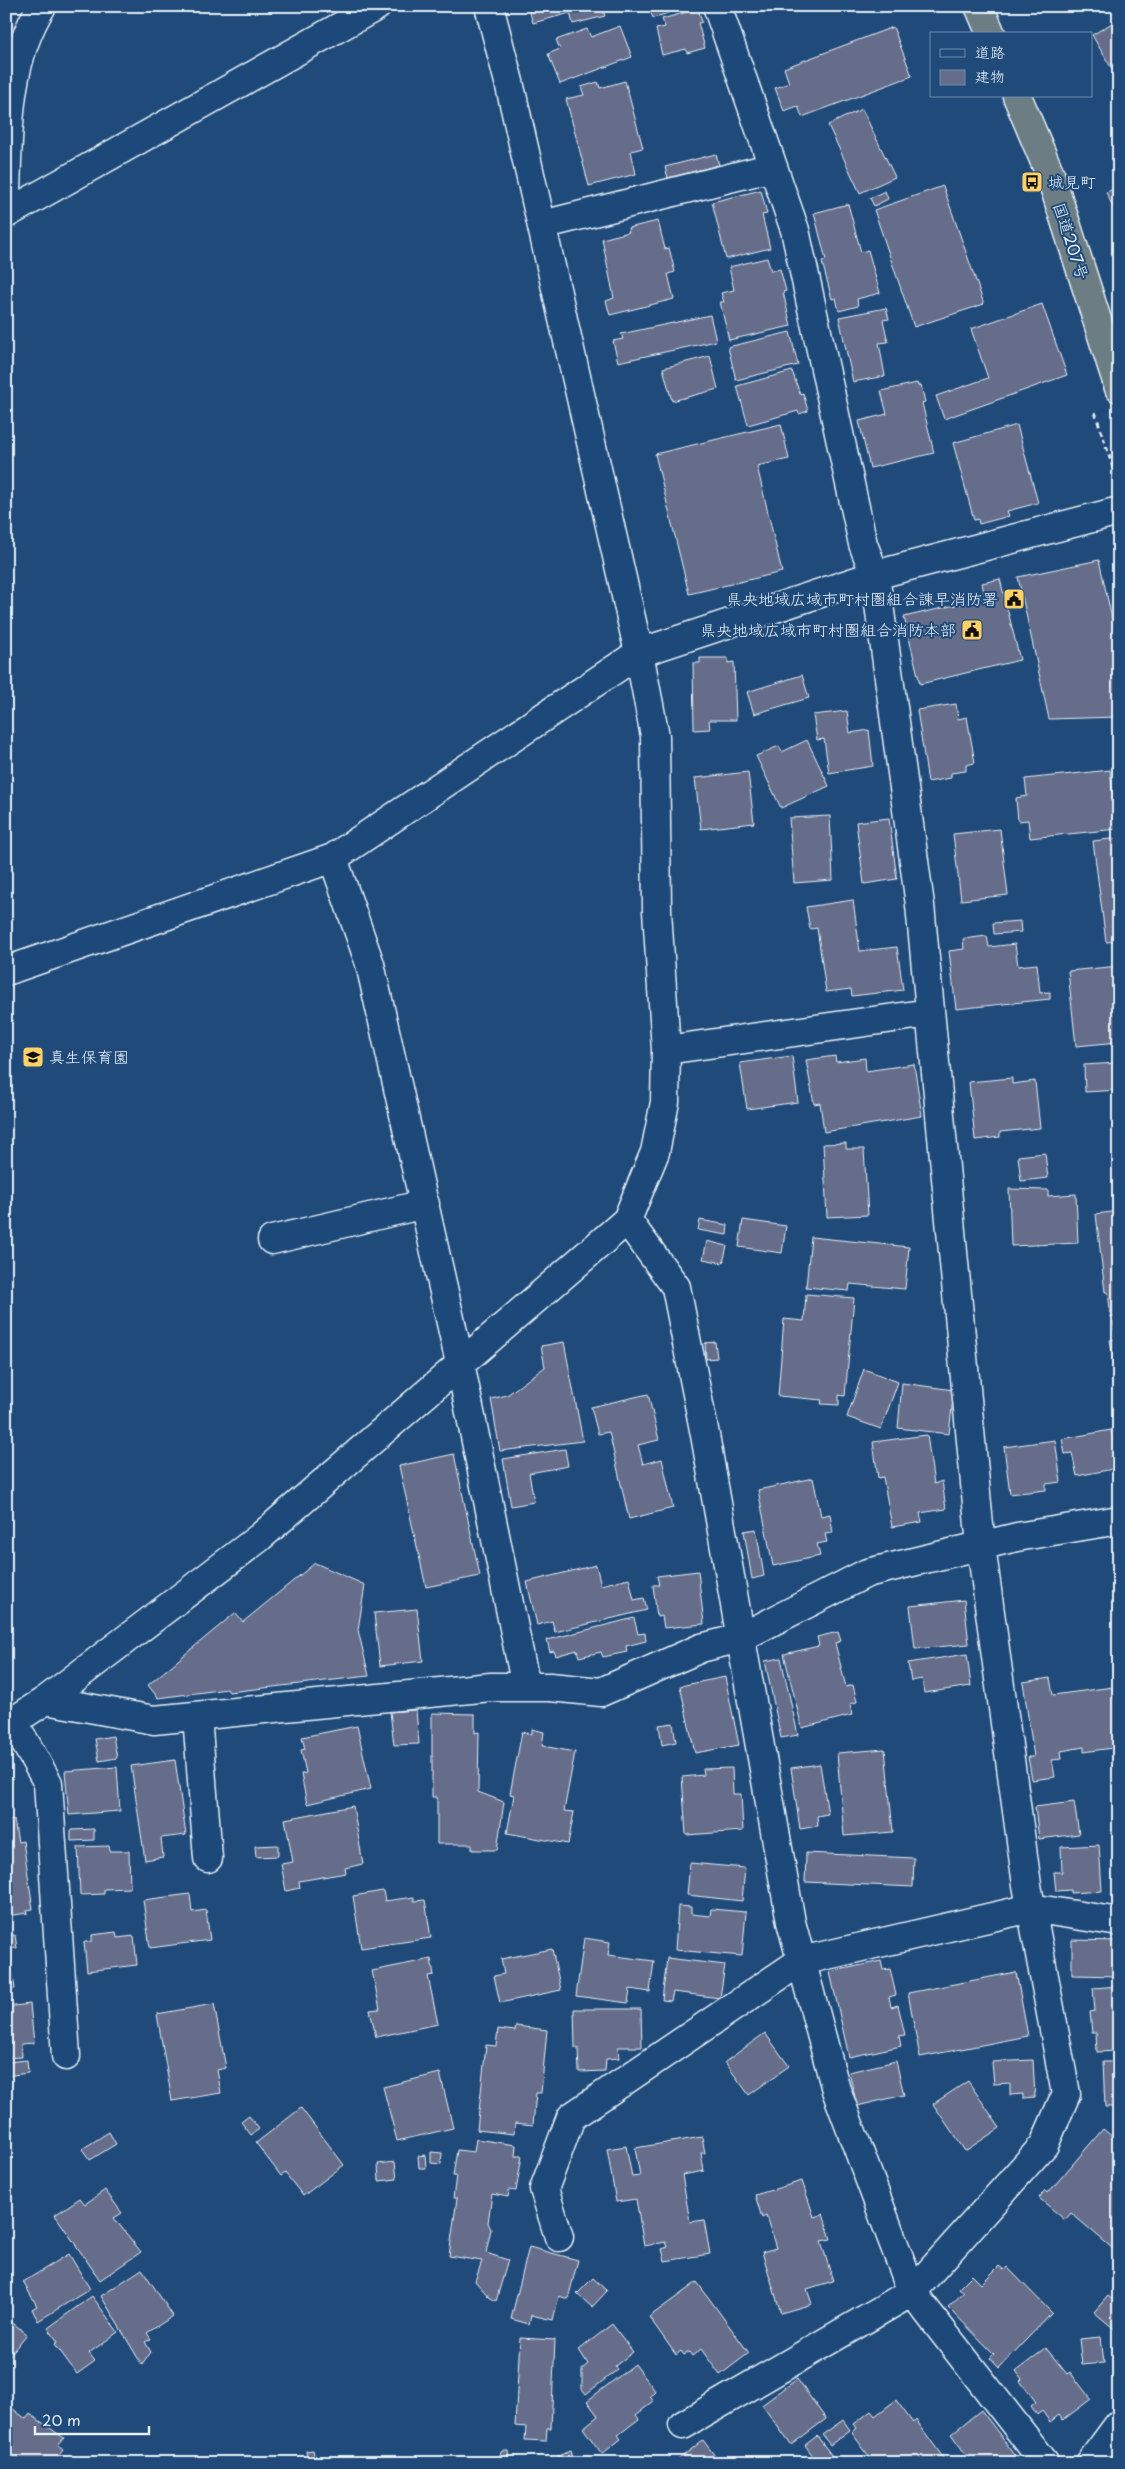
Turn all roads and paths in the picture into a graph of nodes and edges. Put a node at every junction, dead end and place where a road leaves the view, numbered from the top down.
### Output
1 (42, 6) edge
2 (377, 6) edge
3 (489, 6) edge
4 (717, 6) edge
5 (979, 6) edge
6 (990, 32) edge
7 (1018, 98) edge
8 (773, 167) junction
9 (6, 194) edge
10 (6, 214) edge
11 (542, 225) junction
12 (1119, 388) edge
13 (1119, 511) edge
14 (875, 576) junction
15 (639, 653) junction
16 (333, 858) junction
17 (6, 971) edge
18 (930, 1013) junction
19 (666, 1050) junction
20 (425, 1204) junction
21 (627, 1220) junction
22 (272, 1240) dead end
23 (460, 1364) junction
24 (1119, 1520) edge
25 (981, 1546) junction
26 (740, 1638) junction
27 (526, 1687) junction
28 (46, 1700) junction
29 (197, 1716) junction
30 (10, 1724) edge
31 (208, 1858) dead end
32 (1031, 1908) junction
33 (1119, 1922) edge
34 (802, 1961) junction
35 (66, 2056) dead end
36 (559, 2237) dead end
37 (912, 2292) junction
38 (1119, 2424) edge
39 (683, 2425) dead end
40 (1045, 2463) edge
41 (1090, 2463) edge

1 - 9 street
2 - 10 street
3 - 11 street
4 - 8 street
5 - 6 highway
7 - 12 highway, 国道207号
8 - 11 street
8 - 14 street
11 - 15 street
13 - 14 street
14 - 15 street
14 - 18 street
15 - 16 street
15 - 19 street
16 - 17 street
16 - 20 street
18 - 19 street
18 - 25 street
19 - 21 street
20 - 22 street
20 - 23 street
21 - 23 street
21 - 26 street
23 - 27 street
23 - 28 street
24 - 25 street
25 - 26 street
25 - 32 street
26 - 27 street
26 - 34 street
27 - 29 street
28 - 29 street
28 - 30 street
29 - 31 street
30 - 35 street
32 - 33 street
32 - 34 street
32 - 37 street
34 - 36 street
34 - 37 street
37 - 39 street
37 - 40 street
38 - 41 street

